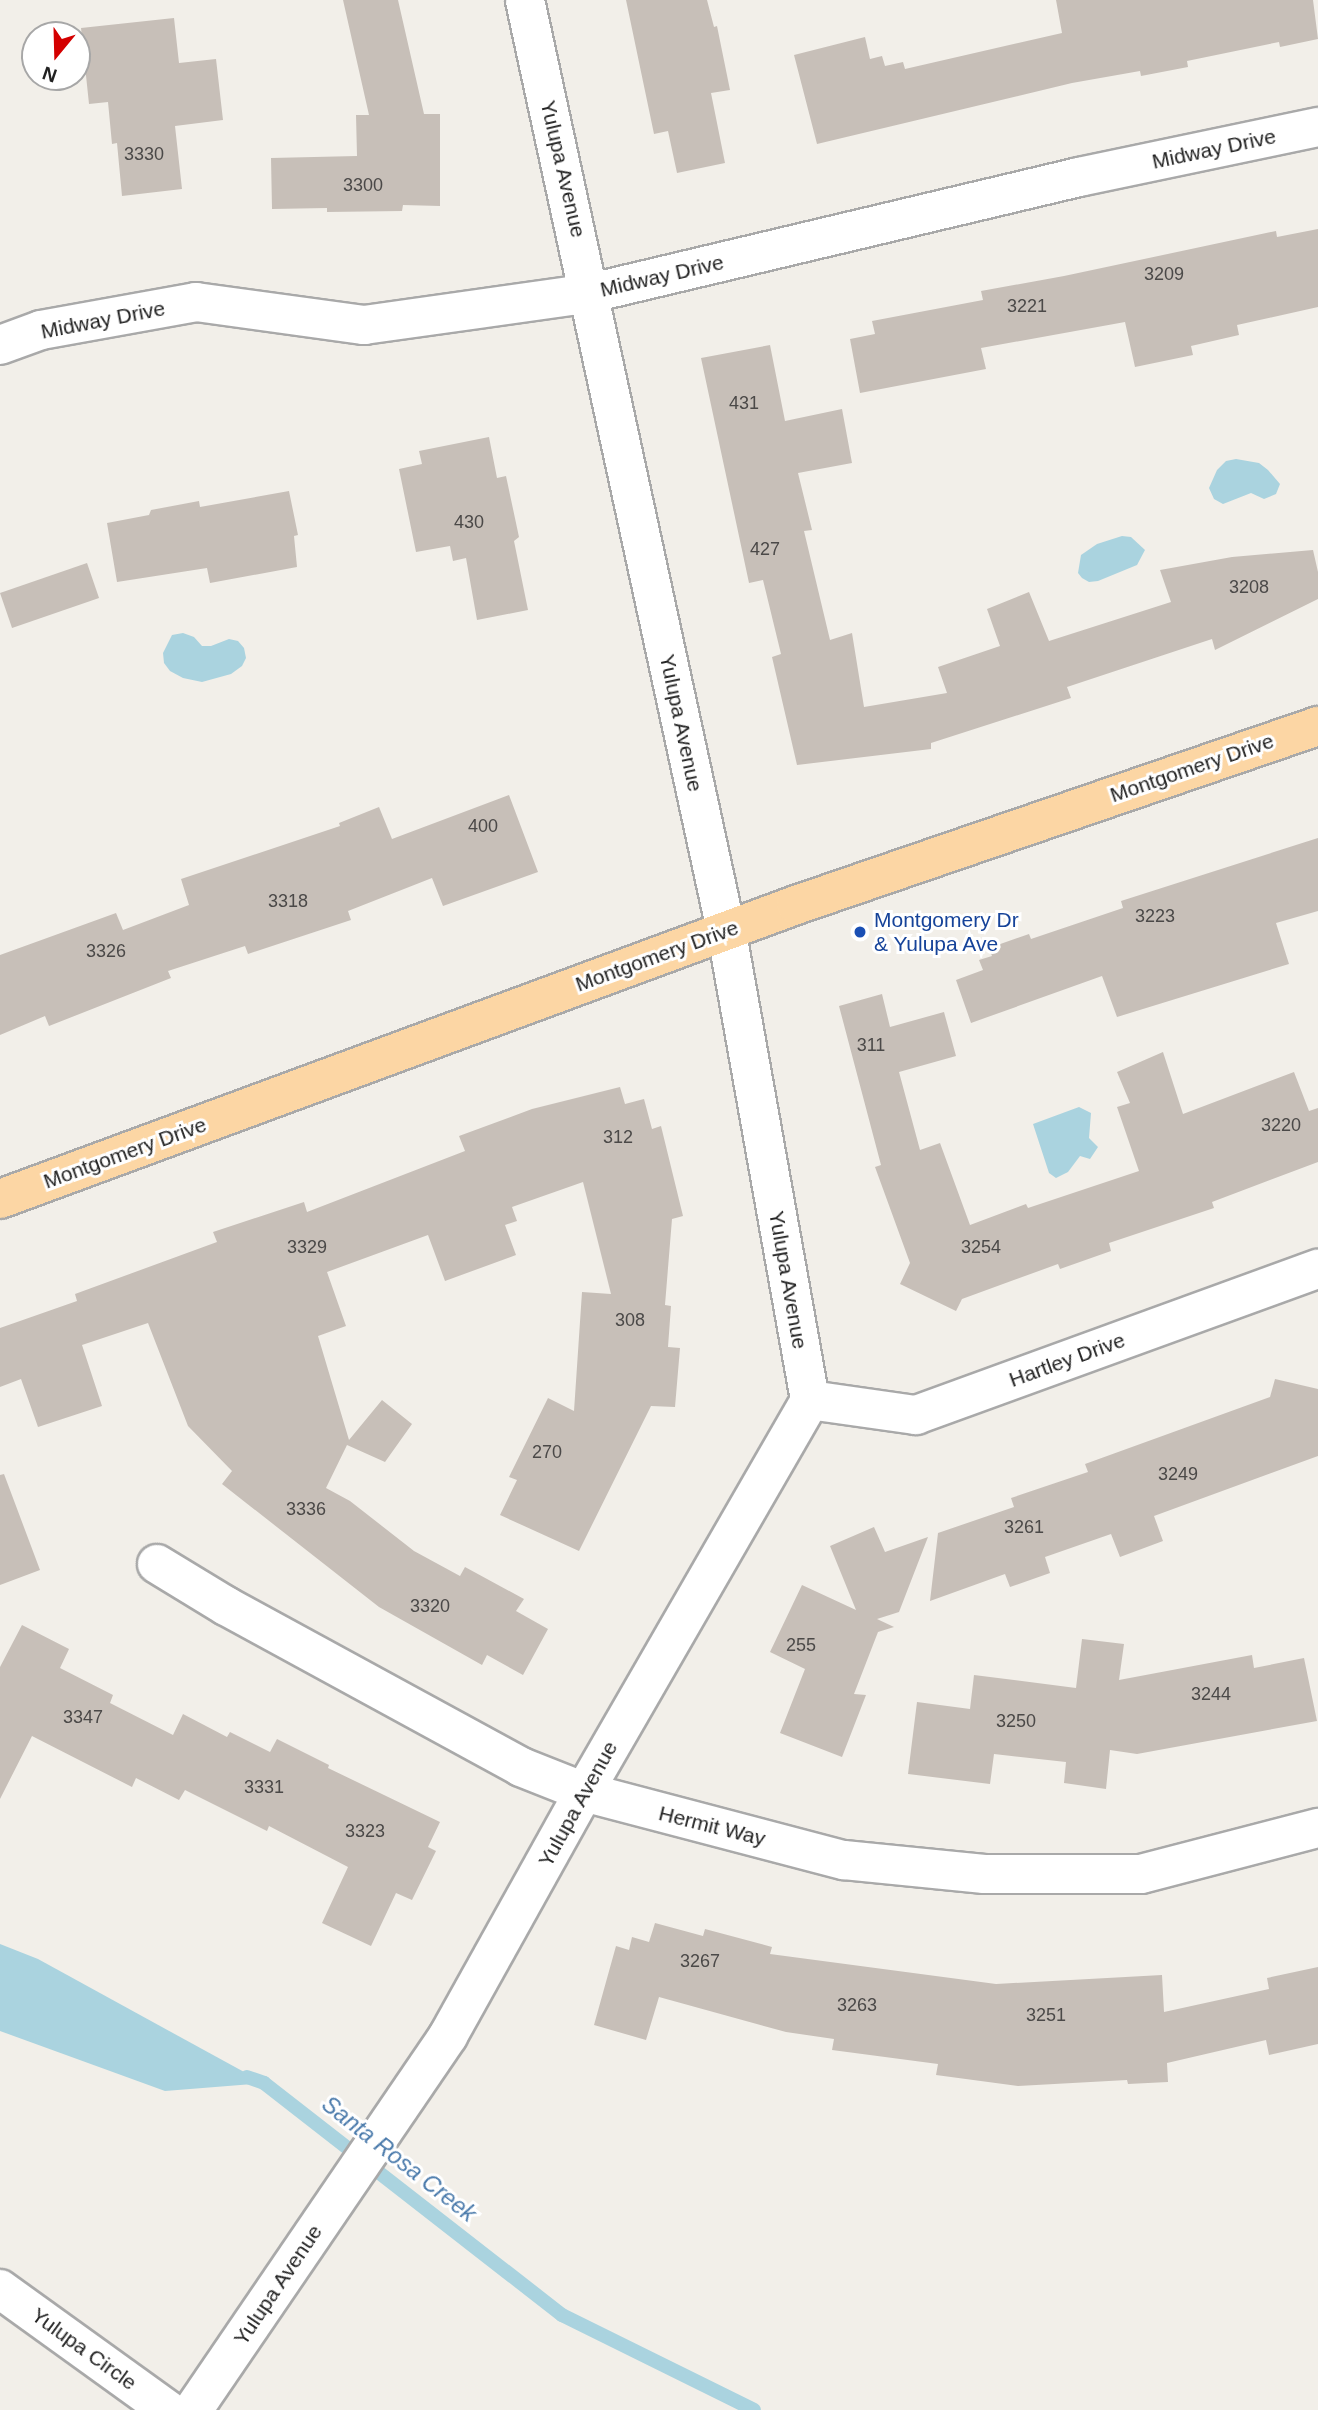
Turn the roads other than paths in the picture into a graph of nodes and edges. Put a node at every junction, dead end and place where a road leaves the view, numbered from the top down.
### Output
1 (525, 0) edge
2 (1318, 127) edge
3 (591, 293) junction
4 (0, 345) edge
5 (1318, 726) edge
6 (726, 930) junction
7 (0, 1199) edge
8 (1318, 1269) edge
9 (810, 1400) junction
10 (157, 1564) dead end
11 (584, 1792) junction
12 (1318, 1828) edge
13 (0, 2289) edge
14 (168, 2410) edge
15 (193, 2410) edge

1 - 3 street, Yulupa Avenue
2 - 3 street, Midway Drive
3 - 4 street, Midway Drive
3 - 6 street, Yulupa Avenue
5 - 6 main road, Montgomery Drive
6 - 7 main road, Montgomery Drive
6 - 9 street, Yulupa Avenue
8 - 9 street, Hartley Drive
9 - 11 street, Yulupa Avenue
10 - 11 street, Hermit Way
11 - 12 street, Hermit Way
11 - 15 street, Yulupa Avenue
13 - 14 street, Yulupa Circle

